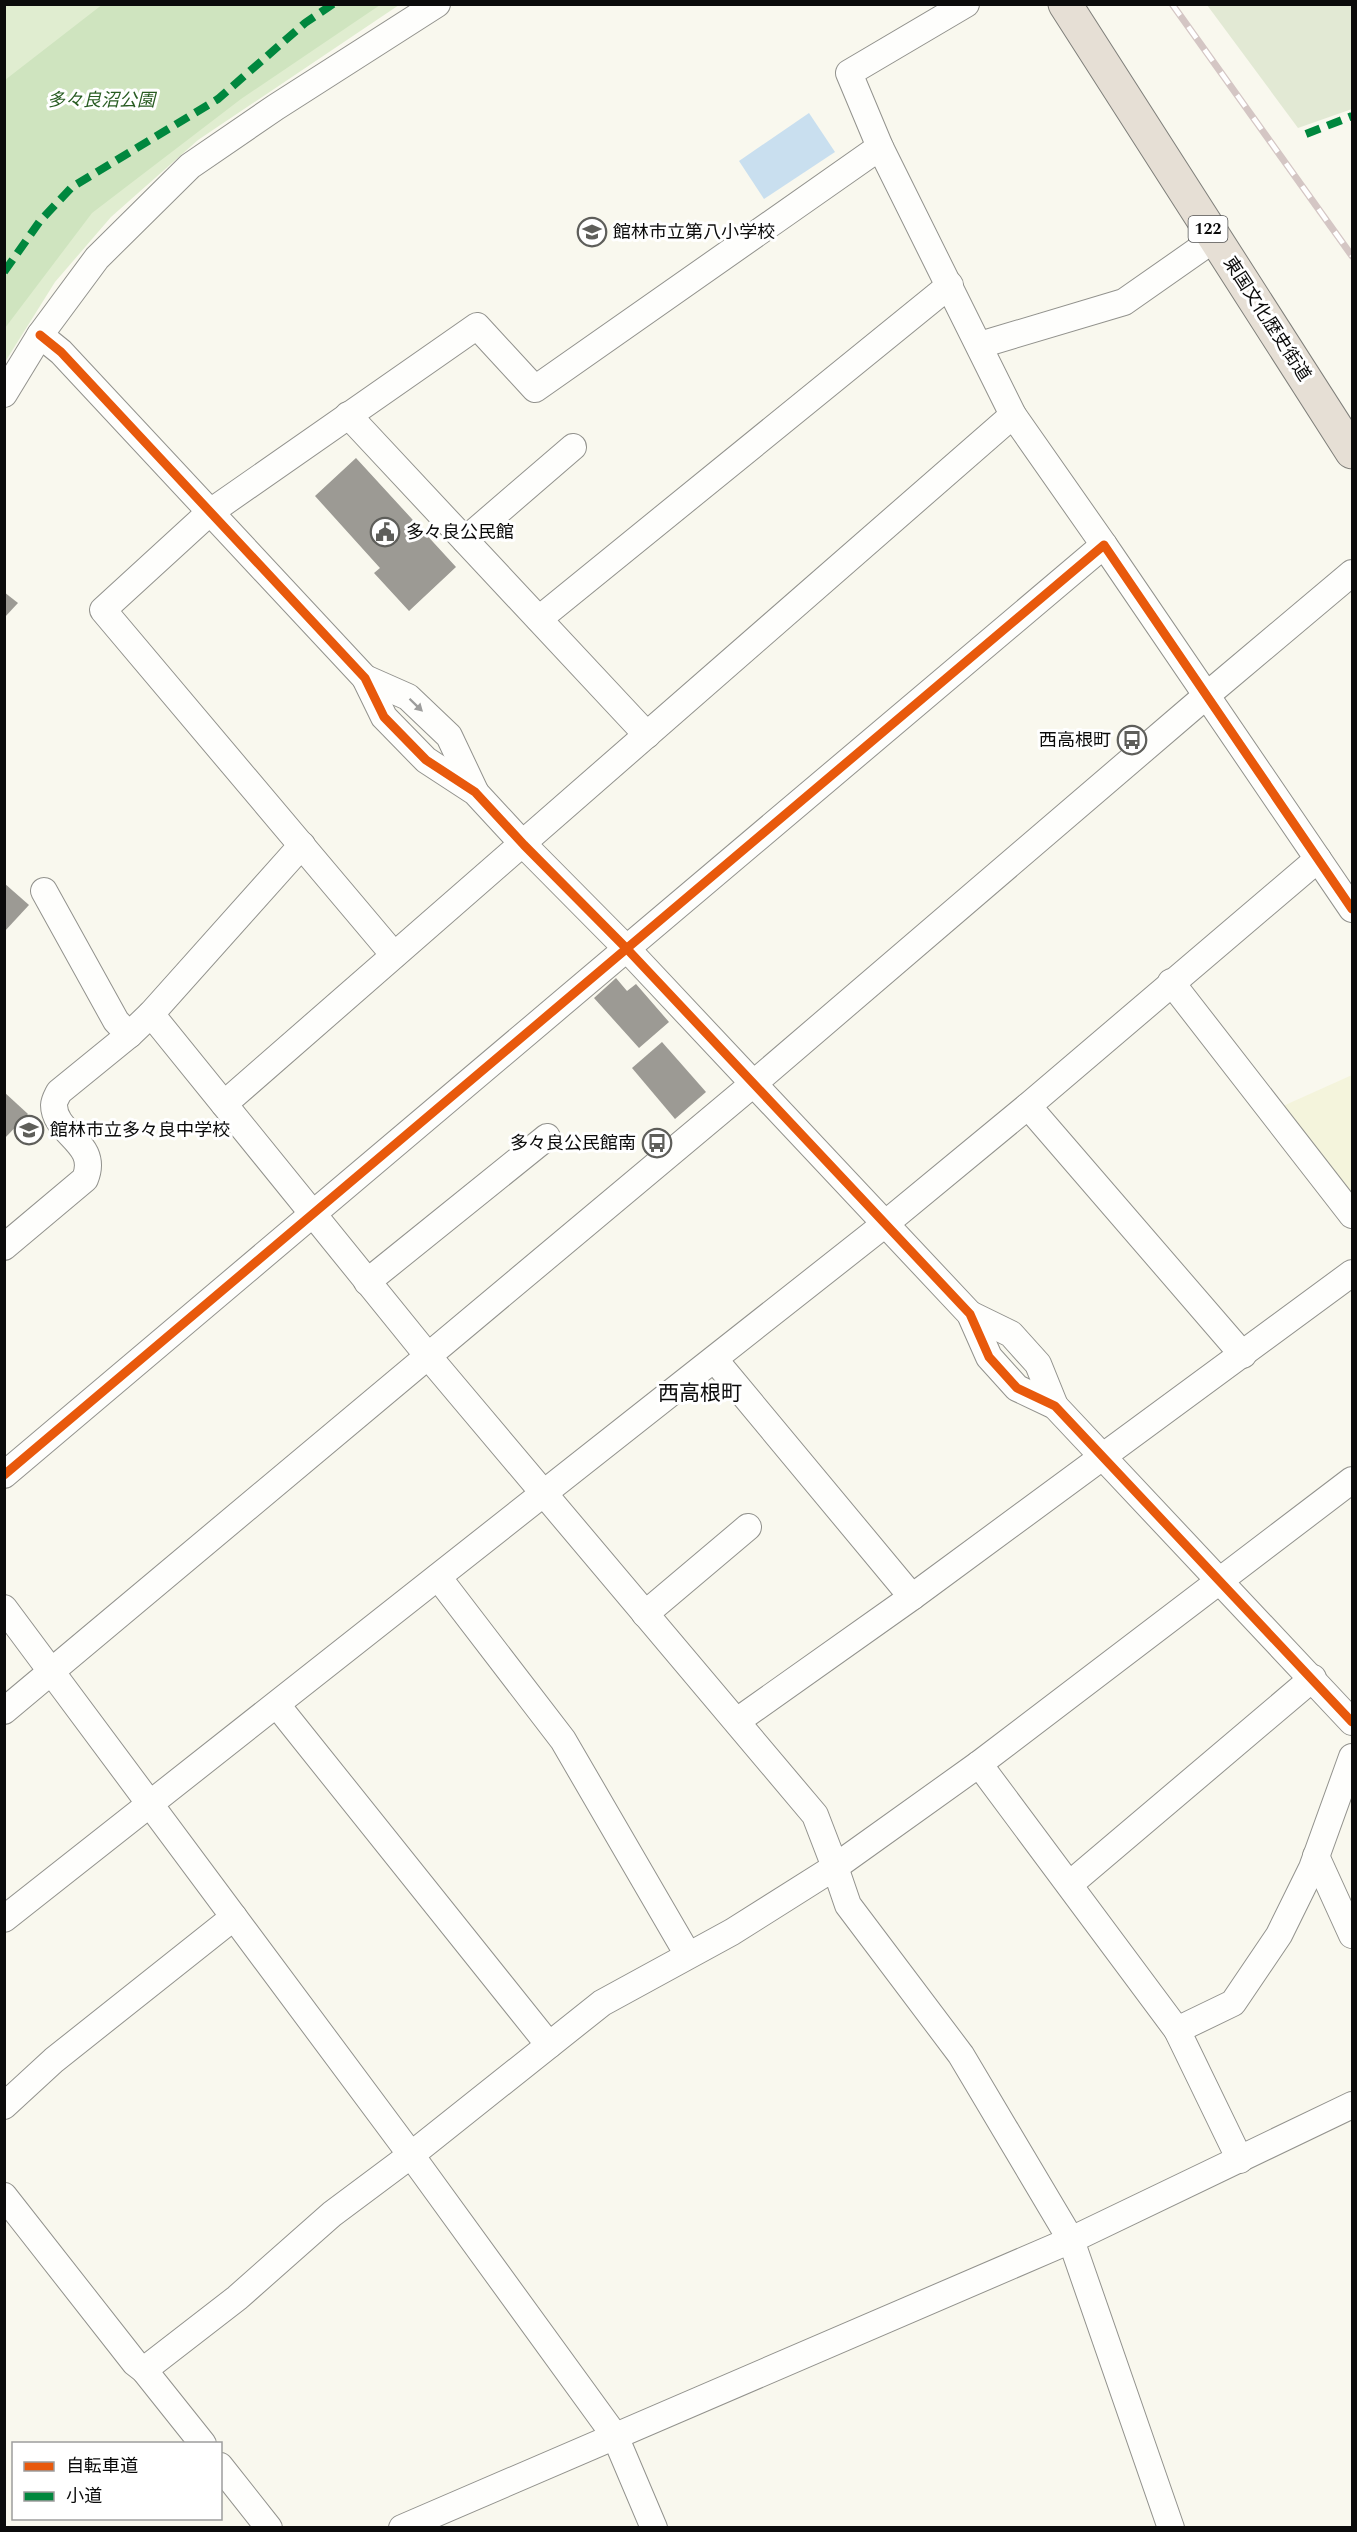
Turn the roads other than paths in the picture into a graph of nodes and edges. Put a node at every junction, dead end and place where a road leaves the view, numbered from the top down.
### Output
1 (437, 4) edge
2 (966, 4) edge
3 (1065, 4) edge
4 (880, 147) junction
5 (1215, 239) junction
6 (950, 285) junction
7 (40, 335) junction
8 (980, 345) junction
9 (4, 394) edge
10 (348, 415) junction
11 (1013, 415) junction
12 (573, 447) dead end
13 (1353, 452) edge
14 (209, 513) junction
15 (465, 540) junction
16 (1104, 545) junction
17 (1353, 573) edge
18 (539, 619) junction
19 (1207, 695) junction
20 (647, 735) junction
21 (302, 845) junction
22 (524, 845) junction
23 (1318, 859) junction
24 (44, 891) dead end
25 (1353, 909) edge
26 (628, 950) junction
27 (394, 955) junction
28 (1171, 982) junction
29 (151, 1014) junction
30 (129, 1035) junction
31 (753, 1084) junction
32 (225, 1104) junction
33 (1028, 1106) junction
34 (547, 1137) dead end
35 (311, 1215) junction
36 (1353, 1215) edge
37 (885, 1224) junction
38 (4, 1247) edge
39 (1353, 1273) edge
40 (367, 1282) junction
41 (1243, 1355) junction
42 (428, 1356) junction
43 (715, 1359) junction
44 (1103, 1456) junction
45 (4, 1475) edge
46 (1353, 1480) edge
47 (543, 1494) junction
48 (748, 1527) dead end
49 (438, 1577) junction
50 (1221, 1581) junction
51 (912, 1596) junction
52 (4, 1608) edge
53 (645, 1614) junction
54 (51, 1672) junction
55 (1313, 1678) junction
56 (277, 1705) junction
57 (4, 1711) edge
58 (737, 1721) junction
59 (1353, 1722) edge
60 (1353, 1758) edge
61 (979, 1764) junction
62 (150, 1804) junction
63 (1317, 1856) junction
64 (835, 1867) junction
65 (1070, 1884) junction
66 (234, 1917) junction
67 (4, 1918) edge
68 (1353, 1935) edge
69 (687, 1955) junction
70 (1177, 2030) junction
71 (549, 2045) junction
72 (1353, 2105) edge
73 (4, 2106) edge
74 (411, 2155) junction
75 (1240, 2160) junction
76 (4, 2196) edge
77 (1071, 2240) junction
78 (144, 2370) junction
79 (615, 2436) junction
80 (201, 2442) edge
81 (222, 2469) edge
82 (269, 2528) edge
83 (402, 2528) edge
84 (654, 2528) edge
85 (1170, 2528) edge

1 - 7 street
2 - 4 street
3 - 5 highway, 東国文化歴史街道 / 122
4 - 6 street
4 - 10 street
5 - 8 street
5 - 13 highway, 東国文化歴史街道 / 122
6 - 8 street
6 - 18 street
7 - 9 street
7 - 14 street
8 - 11 street
10 - 14 street
10 - 15 street
11 - 16 street
11 - 20 street
12 - 15 street
14 - 21 street
14 - 22 street
15 - 18 street
16 - 19 street
16 - 26 street
17 - 19 street
18 - 20 street
19 - 23 street
19 - 31 street
20 - 22 street
21 - 27 street
21 - 29 street
22 - 26 street
22 - 27 street
23 - 25 street
23 - 28 street
24 - 30 street
26 - 31 street
26 - 35 street
27 - 32 street
28 - 33 street
28 - 36 street
29 - 30 street
29 - 32 street
30 - 38 street
31 - 37 street
31 - 42 street
32 - 35 street
33 - 37 street
33 - 41 street
34 - 40 street
35 - 40 street
35 - 45 street
37 - 43 street
37 - 44 street
39 - 41 street
40 - 42 street
41 - 44 street
42 - 47 street
42 - 54 street
43 - 47 street
43 - 51 street
44 - 50 street
44 - 51 street
46 - 50 street
47 - 49 street
47 - 53 street
48 - 53 street
49 - 56 street
49 - 69 street
50 - 55 street
50 - 61 street
51 - 58 street
52 - 54 street
53 - 58 street
54 - 57 street
54 - 62 street
55 - 59 street
55 - 65 street
56 - 62 street
56 - 71 street
58 - 64 street
60 - 63 street
61 - 64 street
61 - 65 street
62 - 66 street
62 - 67 street
63 - 68 street
63 - 70 street
64 - 69 street
64 - 77 street
65 - 70 street
66 - 73 street
66 - 74 street
69 - 71 street
70 - 75 street
71 - 74 street
72 - 75 street
74 - 78 street
74 - 79 street
75 - 77 street
76 - 78 street
77 - 79 street
77 - 85 street
78 - 80 street
79 - 83 street
79 - 84 street
81 - 82 street

